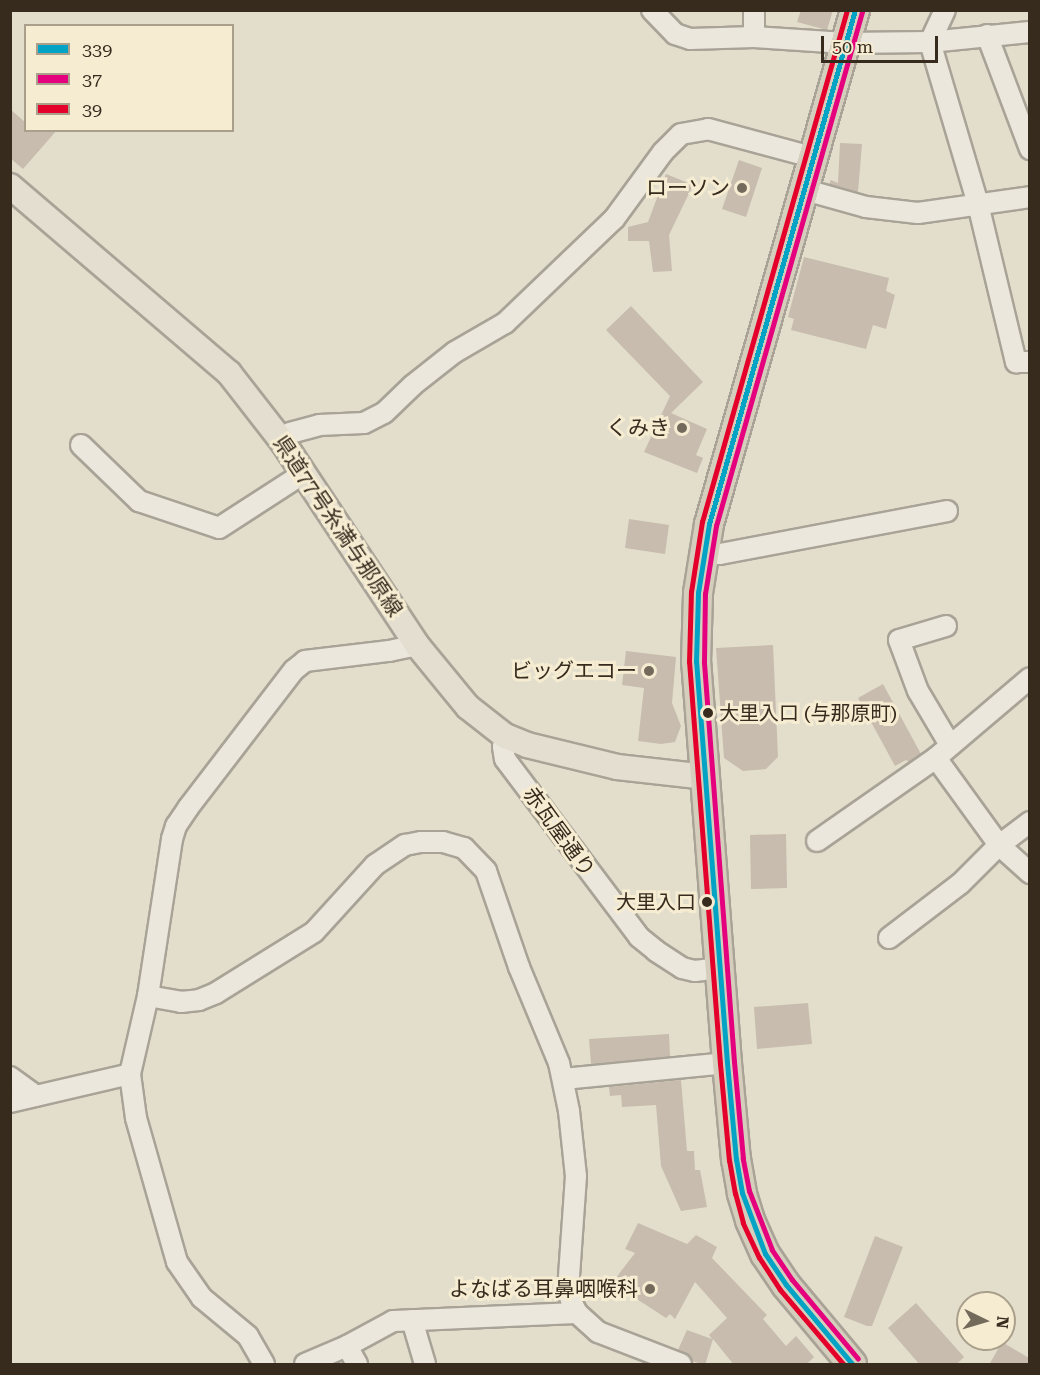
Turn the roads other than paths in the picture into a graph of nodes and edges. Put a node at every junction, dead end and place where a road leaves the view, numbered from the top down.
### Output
1 (652, 10) edge
2 (754, 10) edge
3 (855, 10) edge
4 (945, 10) edge
5 (1029, 32) edge
6 (987, 35) junction
7 (754, 37) junction
8 (930, 42) junction
9 (846, 43) junction
10 (1029, 149) edge
11 (812, 157) junction
12 (10, 186) edge
13 (1029, 196) edge
14 (799, 202) junction
15 (978, 204) junction
16 (1029, 362) edge
17 (282, 441) junction
18 (81, 446) dead end
19 (303, 473) junction
20 (947, 511) dead end
21 (703, 553) junction
22 (945, 626) dead end
23 (417, 645) junction
24 (1029, 678) edge
25 (505, 736) junction
26 (943, 751) junction
27 (706, 777) junction
28 (1029, 822) edge
29 (817, 841) dead end
30 (999, 845) junction
31 (1029, 873) edge
32 (889, 938) dead end
33 (719, 969) junction
34 (148, 996) junction
35 (727, 1062) junction
36 (130, 1074) junction
37 (10, 1077) edge
38 (563, 1079) junction
39 (36, 1096) junction
40 (10, 1102) edge
41 (577, 1313) junction
42 (412, 1320) junction
43 (348, 1346) junction
44 (850, 1364) edge
45 (264, 1365) edge
46 (305, 1365) edge
47 (357, 1365) edge
48 (425, 1365) edge
49 (681, 1365) edge

1 - 7 street
2 - 7 street
3 - 9 highway
4 - 8 street
5 - 6 street
6 - 8 street
6 - 10 street
7 - 9 street
8 - 9 street
8 - 15 street
9 - 11 highway
11 - 14 highway
11 - 17 street
12 - 17 main road, 県道77号糸満与那原線
13 - 15 street
14 - 15 street
14 - 21 highway
15 - 16 street
17 - 19 main road, 県道77号糸満与那原線
18 - 19 street
19 - 23 main road, 県道77号糸満与那原線
20 - 21 street
21 - 27 highway
22 - 26 street
23 - 25 main road, 県道77号糸満与那原線
23 - 34 street
24 - 26 street
25 - 27 main road, 県道77号糸満与那原線
25 - 33 street, 赤瓦屋通り
26 - 29 street
26 - 30 street
27 - 33 highway
28 - 30 street
30 - 31 street
30 - 32 street
33 - 35 highway
34 - 36 street
34 - 38 street
35 - 38 street
35 - 44 highway
36 - 39 street
36 - 45 street
37 - 39 street
38 - 41 street
39 - 40 street
41 - 42 street
41 - 49 street
42 - 43 street
42 - 48 street
43 - 46 street
43 - 47 street

